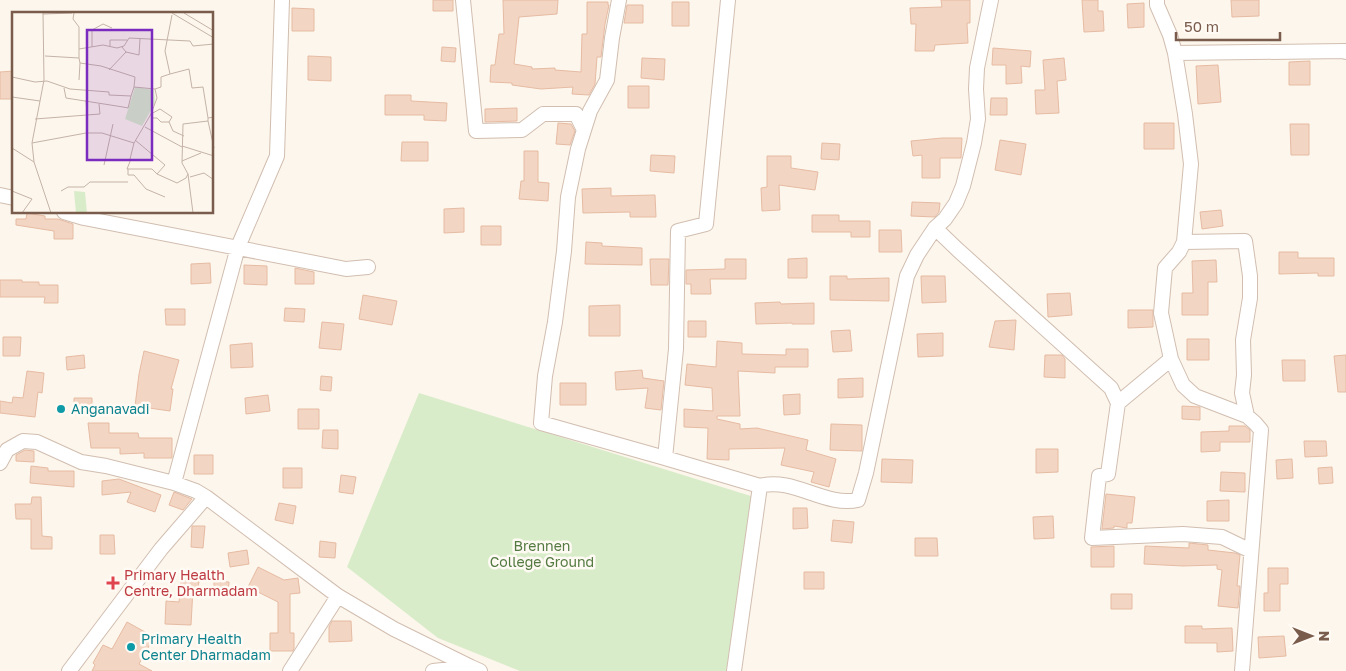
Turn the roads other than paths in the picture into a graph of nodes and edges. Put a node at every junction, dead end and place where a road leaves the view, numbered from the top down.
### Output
1 (282, 0) edge
2 (463, 0) edge
3 (619, 0) edge
4 (728, 0) edge
5 (991, 0) edge
6 (1157, 0) edge
7 (1346, 52) edge
8 (1175, 53) junction
9 (584, 130) junction
10 (71, 214) edge
11 (935, 228) junction
12 (1184, 242) junction
13 (238, 247) junction
14 (368, 267) dead end
15 (1172, 359) junction
16 (1118, 402) junction
17 (1247, 416) junction
18 (2, 453) edge
19 (665, 458) junction
20 (174, 483) junction
21 (760, 486) junction
22 (206, 497) junction
23 (1251, 551) junction
24 (338, 596) junction
25 (475, 670) edge
26 (69, 671) edge
27 (290, 671) edge
28 (433, 671) edge
29 (734, 671) edge
30 (1242, 671) edge

1 - 13 street
2 - 9 street
3 - 9 street
4 - 19 street
5 - 11 street
6 - 8 street
7 - 8 street
8 - 12 street
9 - 19 street
10 - 13 street
11 - 16 street
11 - 21 street
12 - 15 street
12 - 17 street
13 - 14 street
13 - 20 street
15 - 16 street
15 - 17 street
16 - 23 street
17 - 23 street
18 - 20 street
19 - 21 street
20 - 22 street
21 - 29 street
22 - 24 street
22 - 26 street
23 - 30 street
24 - 25 street
24 - 27 street
25 - 28 street

